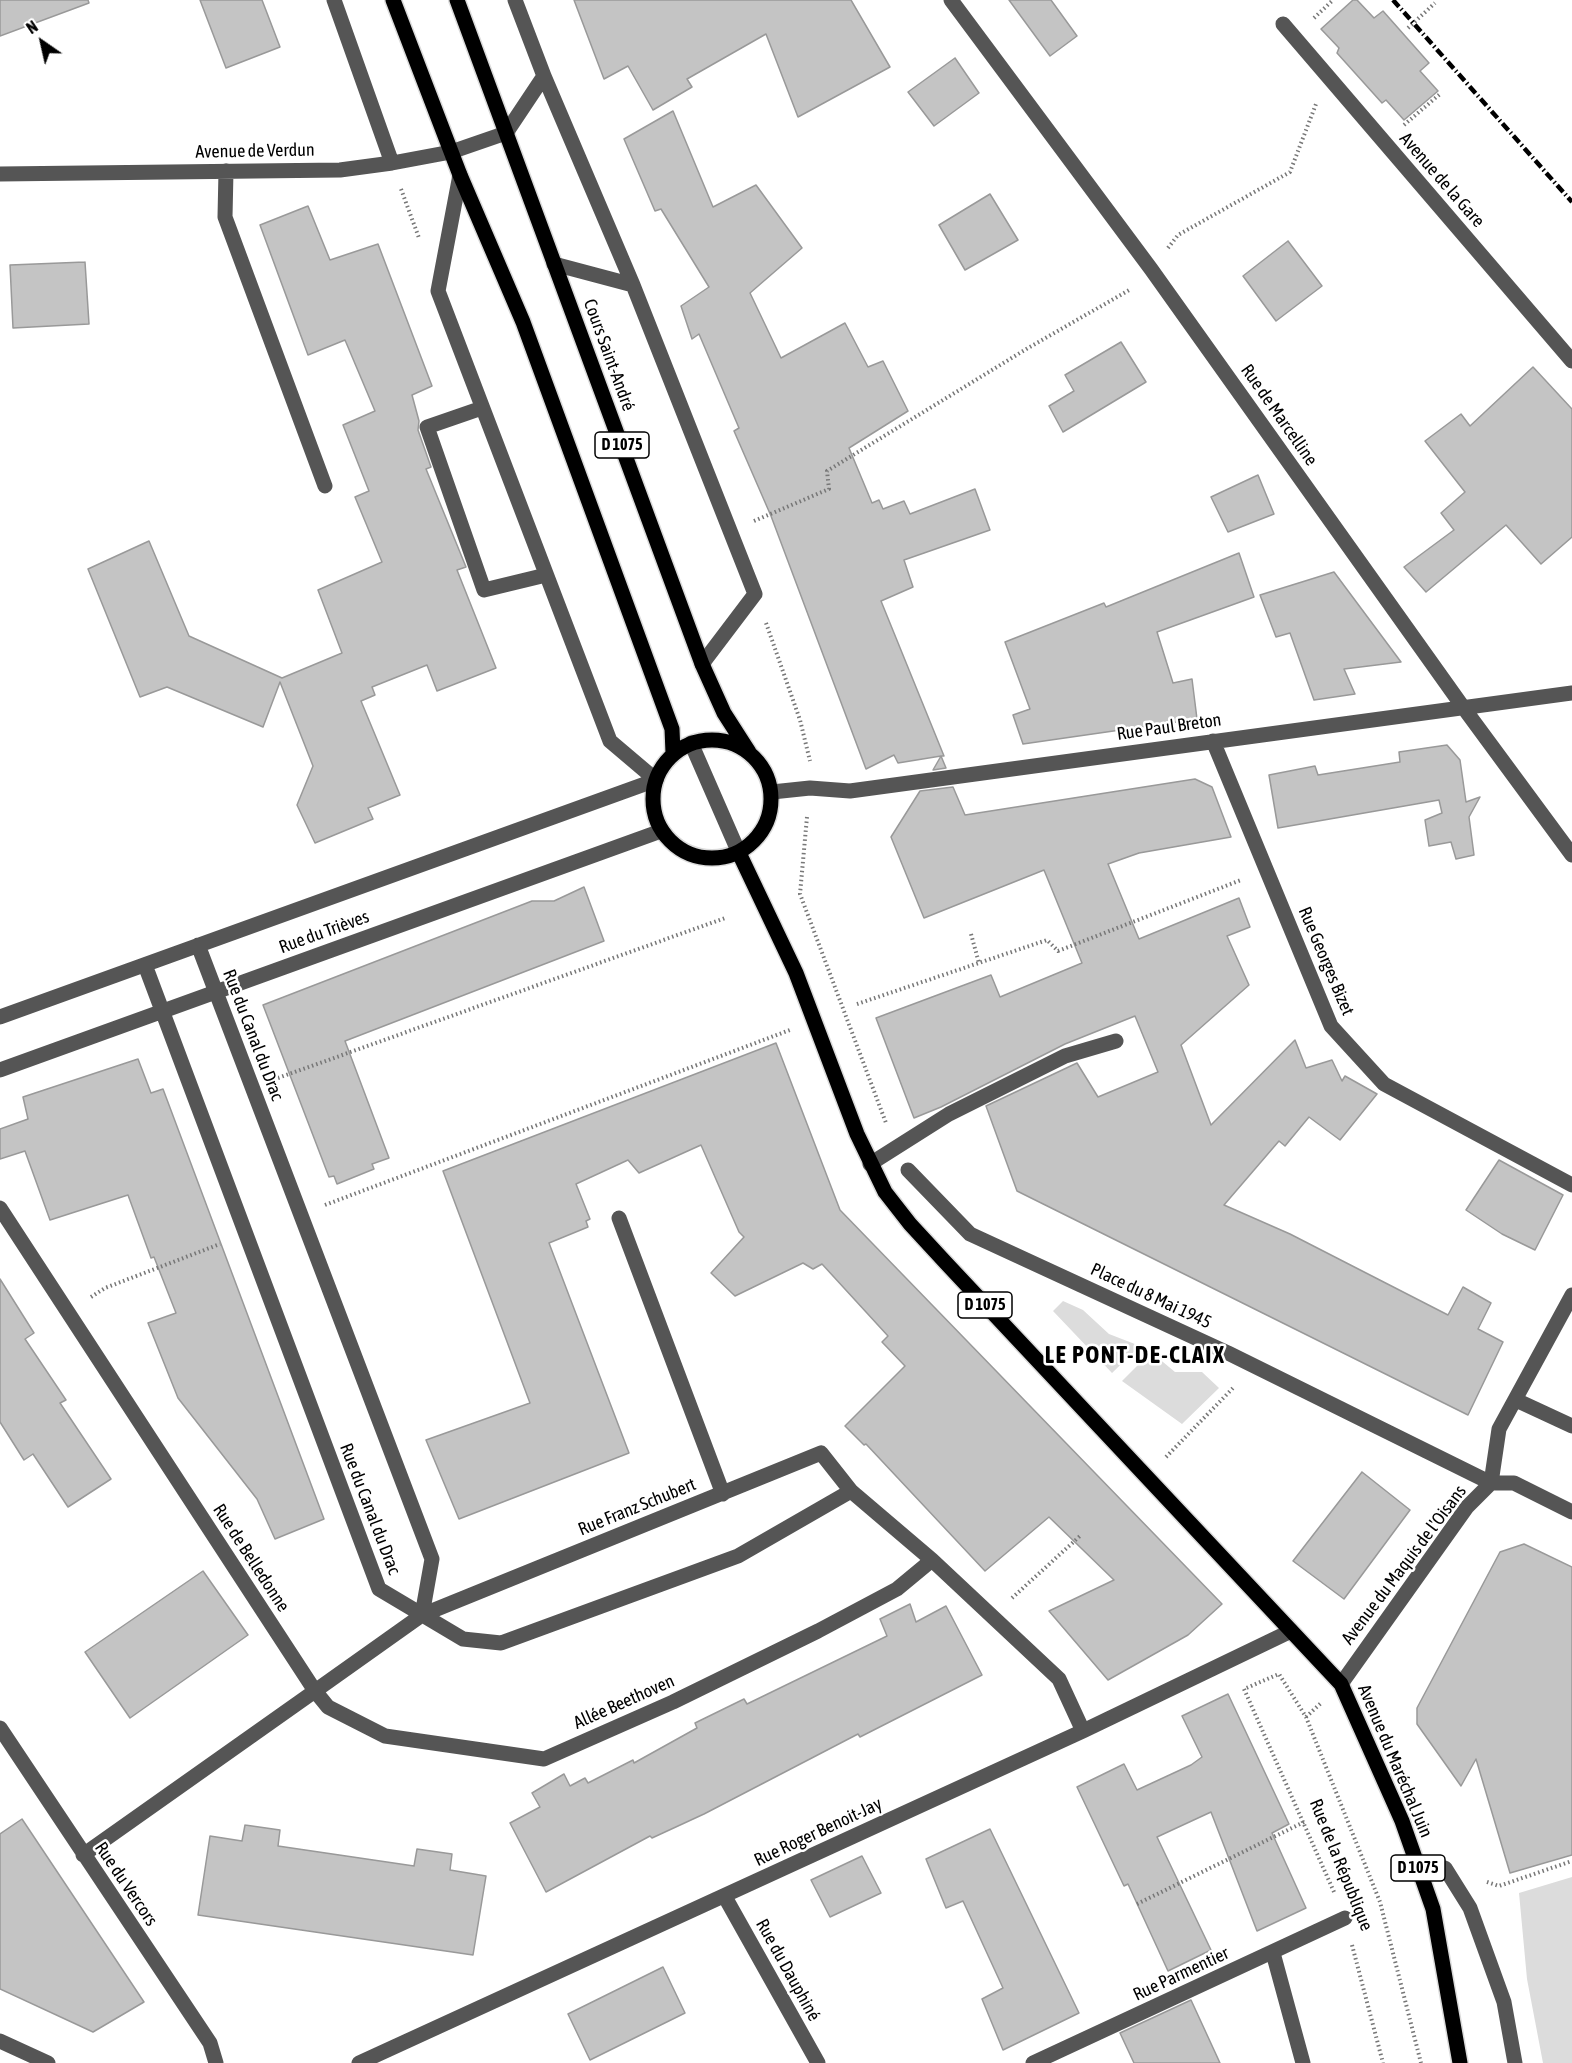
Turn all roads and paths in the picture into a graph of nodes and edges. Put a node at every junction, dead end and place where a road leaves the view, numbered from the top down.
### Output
1 (334, 0) edge
2 (393, 0) edge
3 (457, 0) edge
4 (515, 0) edge
5 (951, 0) edge
6 (1435, 3) dead end
7 (1283, 24) dead end
8 (1408, 28) dead end
9 (1327, 75) junction
10 (544, 76) junction
11 (1440, 94) dead end
12 (506, 133) junction
13 (1384, 142) junction
14 (451, 152) junction
15 (392, 163) junction
16 (226, 171) junction
17 (0, 174) edge
18 (460, 175) junction
19 (420, 241) dead end
20 (554, 264) junction
21 (1151, 269) junction
22 (633, 285) junction
23 (1572, 361) edge
24 (482, 408) junction
25 (325, 486) dead end
26 (749, 523) dead end
27 (546, 575) junction
28 (755, 594) junction
29 (702, 664) junction
30 (1572, 693) edge
31 (1463, 707) junction
32 (1213, 741) junction
33 (691, 743) junction
34 (749, 752) junction
35 (674, 753) junction
36 (656, 780) junction
37 (810, 788) junction
38 (772, 792) junction
39 (661, 831) junction
40 (739, 853) junction
41 (1572, 855) edge
42 (1266, 870) junction
43 (725, 918) dead end
44 (970, 934) dead end
45 (198, 945) junction
46 (979, 963) junction
47 (145, 965) junction
48 (216, 992) junction
49 (857, 1004) dead end
50 (163, 1011) junction
51 (0, 1017) edge
52 (795, 1028) dead end
53 (1116, 1041) dead end
54 (0, 1070) edge
55 (252, 1087) junction
56 (897, 1148) junction
57 (870, 1164) junction
58 (908, 1170) dead end
59 (1572, 1185) edge
60 (0, 1208) edge
61 (301, 1215) junction
62 (619, 1218) dead end
63 (247, 1234) junction
64 (1572, 1295) edge
65 (67, 1311) junction
66 (1255, 1366) junction
67 (1516, 1400) junction
68 (1572, 1426) edge
69 (1161, 1461) dead end
70 (1491, 1483) junction
71 (851, 1491) junction
72 (723, 1494) junction
73 (1572, 1512) edge
74 (1080, 1536) dead end
75 (932, 1560) junction
76 (422, 1615) junction
77 (992, 1617) junction
78 (1291, 1631) junction
79 (1341, 1684) junction
80 (315, 1691) junction
81 (0, 1728) edge
82 (1083, 1731) junction
83 (1304, 1822) junction
84 (83, 1855) junction
85 (1416, 1862) junction
86 (1572, 1862) edge
87 (1445, 1868) junction
88 (725, 1897) junction
89 (1137, 1904) dead end
90 (1345, 1918) junction
91 (1273, 1953) junction
92 (0, 2041) edge
93 (48, 2063) edge
94 (216, 2063) edge
95 (359, 2063) edge
96 (818, 2063) edge
97 (1033, 2063) edge
98 (1303, 2063) edge
99 (1383, 2063) edge
100 (1420, 2063) edge
101 (1460, 2063) edge
102 (1515, 2063) edge

1 - 15 street
2 - 14 main road, D 1075
3 - 12 main road, Cours Saint-André / D 1075
4 - 10 street
5 - 21 street, Rue de Marcelline
6 - 8 path
7 - 9 street, Avenue de la Gare
9 - 13 street, Avenue de la Gare
9 - 21 path
10 - 12 street
10 - 22 street
11 - 13 path
12 - 14 street, Avenue de Verdun
12 - 20 main road, Cours Saint-André / D 1075
13 - 23 street, Avenue de la Gare
14 - 15 street, Avenue de Verdun
14 - 18 main road, D 1075
15 - 16 street, Avenue de Verdun
15 - 19 path
16 - 17 street, Avenue de Verdun
16 - 25 street
18 - 24 street
18 - 35 main road, D 1075
20 - 22 street
20 - 29 main road, Cours Saint-André / D 1075
21 - 26 path
21 - 31 street, Rue de Marcelline
22 - 28 street
24 - 27 street
24 - 27 street
27 - 36 street
28 - 29 street
28 - 37 path
29 - 34 main road, Cours Saint-André / D 1075
30 - 31 street, Rue Paul Breton
31 - 32 street, Rue Paul Breton
31 - 41 street, Rue de Marcelline
32 - 37 street, Rue Paul Breton
32 - 42 street, Rue Georges Bizet
33 - 34 main road
33 - 35 main road
33 - 40 street
34 - 38 main road, Cours Saint-André
35 - 36 main road
36 - 39 main road
36 - 45 street, Rue du Trièves
37 - 38 street, Rue Paul Breton
37 - 56 path
38 - 40 main road
39 - 40 main road
39 - 48 street, Rue du Trièves
40 - 57 main road, D 1075
42 - 46 path
42 - 59 street, Rue Georges Bizet
43 - 55 path
44 - 46 path
45 - 47 street, Rue du Trièves
45 - 48 street, Rue du Canal du Drac
46 - 49 path
47 - 50 street, Rue du Canal du Drac
47 - 51 street, Rue du Trièves
48 - 50 street, Rue du Trièves
48 - 55 street, Rue du Canal du Drac
50 - 54 street, Rue du Trièves
50 - 63 street, Rue du Canal du Drac
52 - 61 path
53 - 56 street
55 - 61 street, Rue du Canal du Drac
56 - 57 street
57 - 78 main road, D 1075
58 - 66 street, Place du 8 Mai 1945
60 - 65 street, Rue de Belledonne
61 - 76 street, Rue du Canal du Drac
62 - 72 street
63 - 65 path
63 - 76 street, Rue du Canal du Drac
64 - 67 street
65 - 80 street, Rue de Belledonne
66 - 69 path
66 - 70 street, Place du 8 Mai 1945
67 - 68 street
67 - 70 street
70 - 73 street, Avenue du Maquis de l'Oisans
70 - 79 street, Avenue du Maquis de l'Oisans
71 - 72 street, Rue Franz Schubert
71 - 75 street, Rue Franz Schubert
71 - 76 street
72 - 76 street, Rue Franz Schubert
74 - 77 path
75 - 77 street, Rue Franz Schubert
75 - 80 street, Allée Beethoven
76 - 80 street, Rue Franz Schubert
77 - 82 street, Rue Franz Schubert
78 - 79 main road, D 1075
78 - 82 street, Rue Roger Benoit-Jay
79 - 85 main road, Avenue du Maréchal Juin / D 1075
80 - 84 street
81 - 84 street, Rue du Vercors
82 - 88 street, Rue Roger Benoit-Jay
83 - 89 path
83 - 90 path, Rue de la République
83 - 100 path, Rue de la République
84 - 94 street, Rue du Vercors
85 - 87 street
85 - 101 main road, Avenue du Maréchal Juin / D 1075
86 - 87 path
87 - 102 street
88 - 95 street, Rue Roger Benoit-Jay
88 - 96 street, Rue du Dauphiné
90 - 91 street, Rue Parmentier
90 - 99 path, Rue de la République
91 - 97 street, Rue Parmentier
91 - 98 street
92 - 93 street

